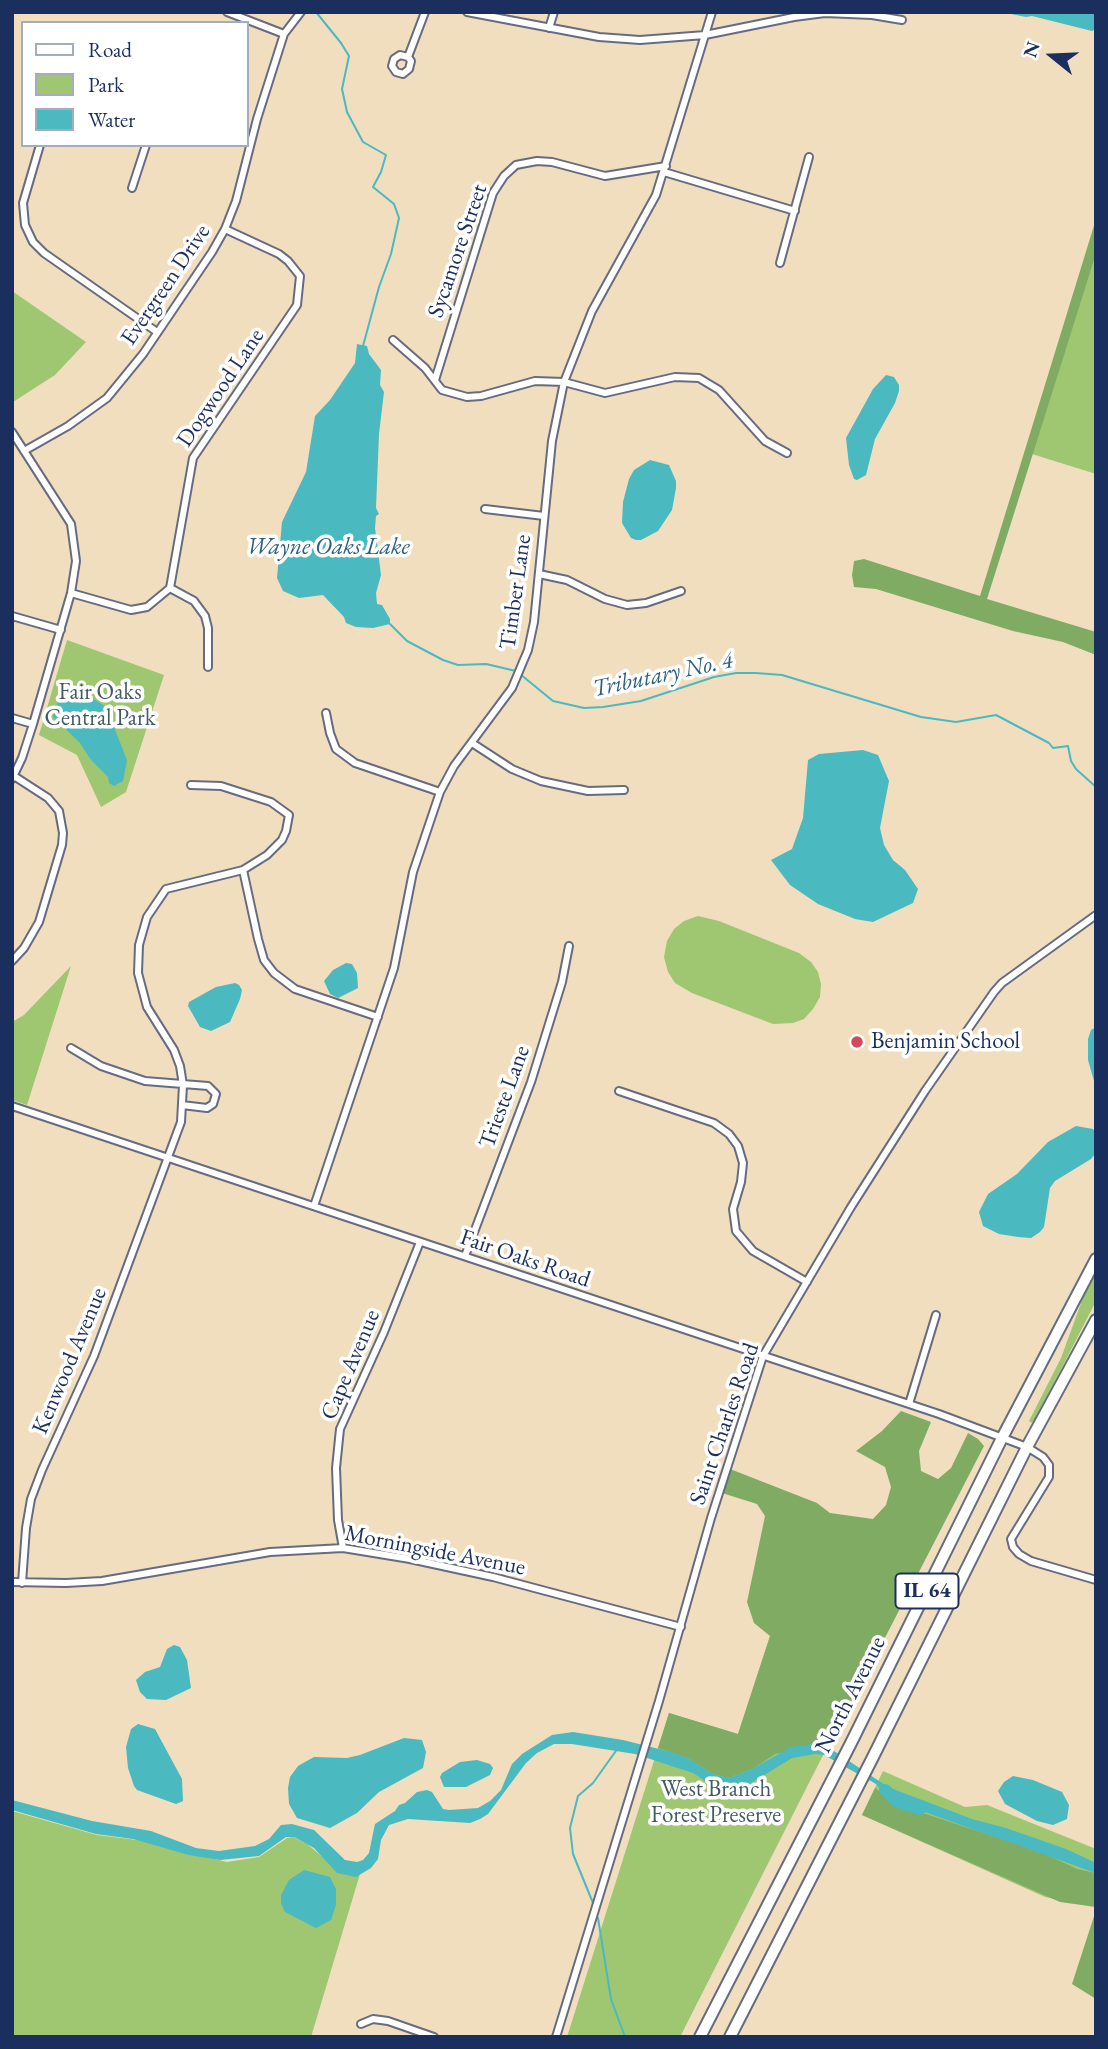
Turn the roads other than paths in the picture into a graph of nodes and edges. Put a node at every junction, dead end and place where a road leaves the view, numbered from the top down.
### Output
1 (226, 12) edge
2 (301, 12) edge
3 (425, 12) edge
4 (467, 12) edge
5 (554, 12) edge
6 (712, 12) edge
7 (902, 20) dead end
8 (549, 28) junction
9 (285, 34) junction
10 (705, 35) junction
11 (408, 57) dead end
12 (248, 116) edge
13 (257, 119) junction
14 (39, 147) edge
15 (145, 147) edge
16 (810, 157) dead end
17 (665, 169) junction
18 (132, 188) dead end
19 (795, 211) junction
20 (225, 229) junction
21 (780, 263) dead end
22 (309, 272) dead end
23 (300, 276) junction
24 (157, 332) junction
25 (393, 340) dead end
26 (435, 380) junction
27 (564, 382) junction
28 (12, 432) edge
29 (24, 451) junction
30 (787, 453) dead end
31 (485, 509) dead end
32 (544, 516) junction
33 (539, 574) junction
34 (170, 587) junction
35 (681, 591) dead end
36 (71, 593) junction
37 (12, 616) edge
38 (61, 630) junction
39 (208, 667) dead end
40 (326, 713) dead end
41 (12, 718) edge
42 (33, 724) junction
43 (472, 743) junction
44 (13, 777) edge
45 (191, 785) dead end
46 (624, 790) dead end
47 (439, 792) junction
48 (243, 870) junction
49 (1096, 915) edge
50 (569, 946) dead end
51 (12, 961) edge
52 (378, 1017) junction
53 (71, 1048) dead end
54 (183, 1086) junction
55 (619, 1091) dead end
56 (182, 1105) junction
57 (12, 1106) edge
58 (168, 1157) junction
59 (314, 1206) junction
60 (420, 1242) junction
61 (465, 1256) junction
62 (1096, 1259) edge
63 (807, 1282) junction
64 (936, 1315) dead end
65 (1096, 1320) edge
66 (763, 1356) junction
67 (909, 1404) junction
68 (1002, 1438) junction
69 (1027, 1447) junction
70 (343, 1548) junction
71 (1096, 1580) edge
72 (12, 1582) edge
73 (22, 1583) junction
74 (681, 1627) junction
75 (361, 2024) dead end
76 (434, 2037) edge
77 (556, 2037) edge
78 (700, 2037) edge
79 (730, 2037) edge

1 - 9 street
2 - 9 street, Evergreen Drive
3 - 11 street
4 - 8 street
5 - 8 street
6 - 10 street, Timber Lane
7 - 10 street
8 - 10 street
9 - 13 street, Evergreen Drive
10 - 17 street, Timber Lane
12 - 13 street
13 - 20 street, Evergreen Drive
14 - 24 street
15 - 18 street
16 - 19 street
17 - 19 street, Sycamore Street
17 - 26 street, Sycamore Street
17 - 27 street, Timber Lane
19 - 21 street
20 - 23 street
20 - 24 street, Evergreen Drive
22 - 23 street
23 - 34 street, Dogwood Lane
24 - 29 street, Evergreen Drive
25 - 26 street
26 - 27 street
27 - 30 street
27 - 32 street, Timber Lane
28 - 29 street
29 - 36 street
31 - 32 street
32 - 33 street, Timber Lane
33 - 35 street
33 - 43 street, Timber Lane
34 - 36 street
34 - 39 street
36 - 38 street
37 - 38 street
38 - 42 street
40 - 47 street
41 - 42 street
42 - 44 street
43 - 46 street
43 - 47 street, Timber Lane
44 - 51 street
45 - 48 street
47 - 52 street, Timber Lane
48 - 52 street
48 - 54 street, Kenwood Avenue
49 - 63 street, Saint Charles Road
50 - 61 street, Trieste Lane
52 - 59 street, Timber Lane
53 - 54 street
54 - 56 street, Kenwood Avenue
54 - 56 street
55 - 63 street
56 - 58 street, Kenwood Avenue
57 - 58 street, Fair Oaks Road
58 - 59 street, Fair Oaks Road
58 - 73 street, Kenwood Avenue
59 - 60 street, Fair Oaks Road
60 - 61 street, Fair Oaks Road
60 - 70 street, Cape Avenue
61 - 66 street, Fair Oaks Road
62 - 68 main road, North Avenue / IL 64
63 - 66 street, Saint Charles Road
64 - 67 street
65 - 69 main road, North Avenue / IL 64
66 - 67 street, Fair Oaks Road
66 - 74 street, Saint Charles Road
67 - 68 street, Fair Oaks Road
68 - 69 street, Fair Oaks Road
68 - 78 main road, North Avenue / IL 64
69 - 71 street
69 - 79 main road, North Avenue / IL 64
70 - 73 street, Morningside Avenue
70 - 74 street, Morningside Avenue
72 - 73 street, Morningside Avenue
74 - 77 street, Saint Charles Road
75 - 76 street

